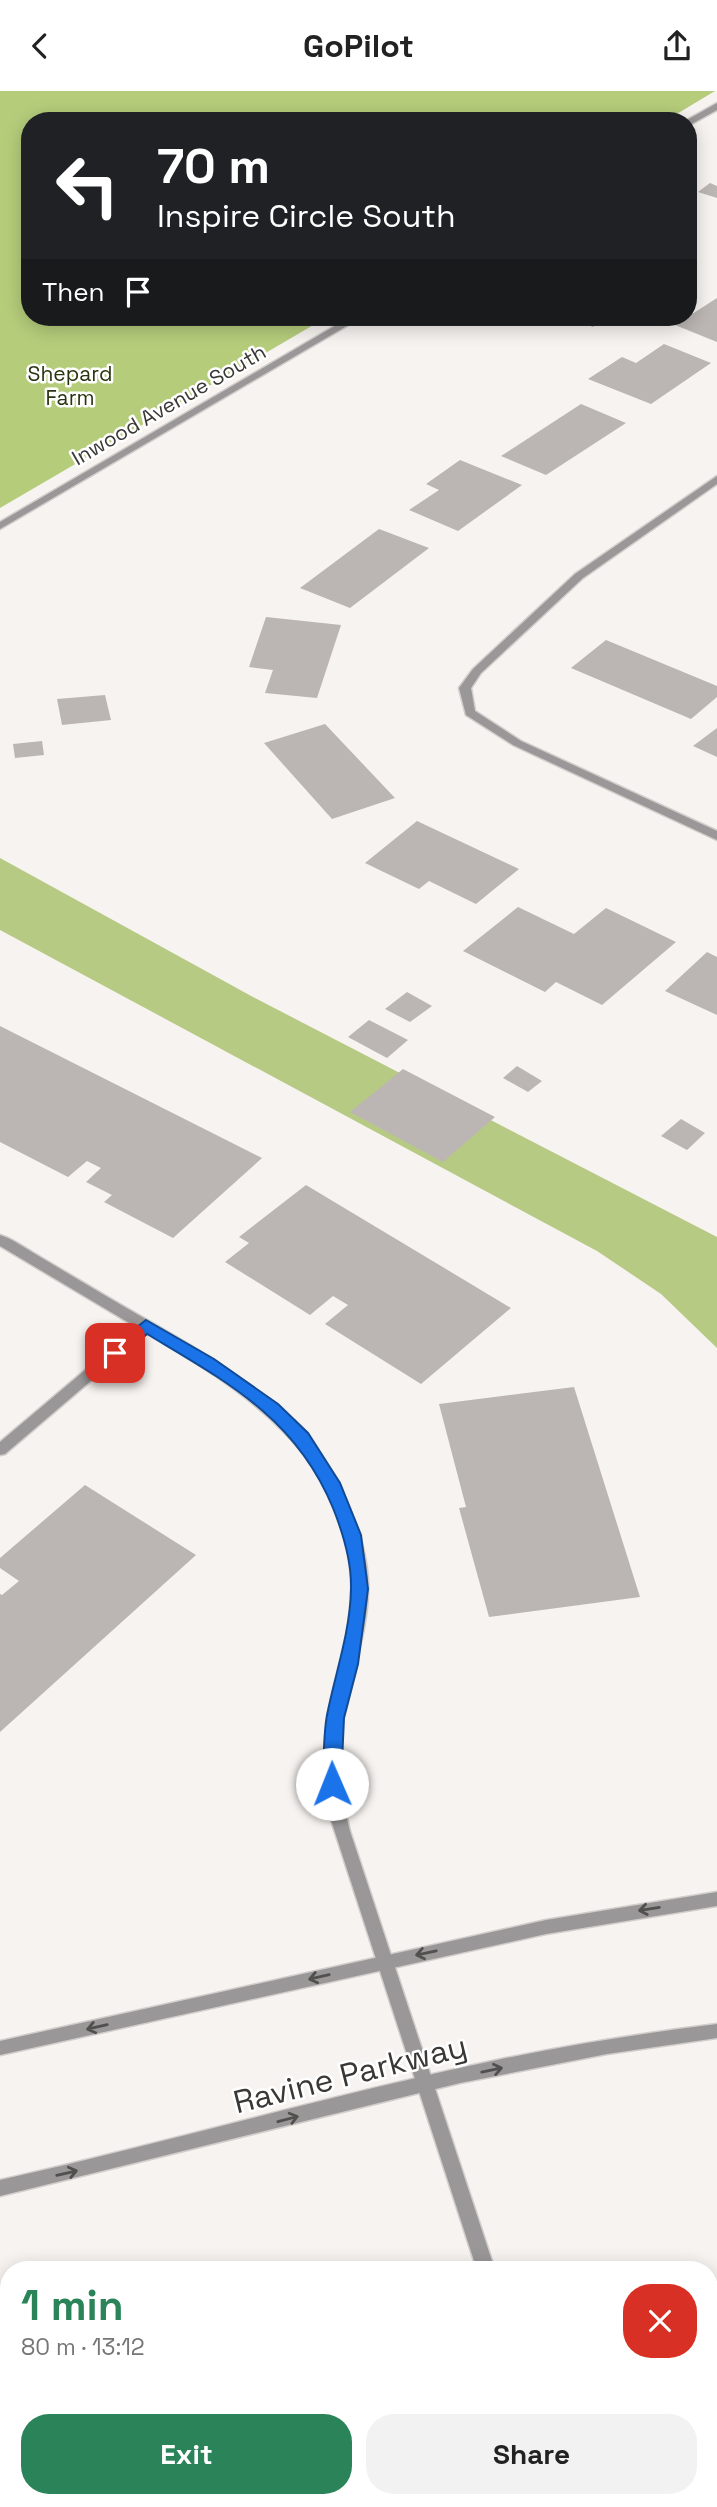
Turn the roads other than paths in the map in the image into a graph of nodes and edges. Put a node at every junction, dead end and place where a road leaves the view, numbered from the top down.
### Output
1 (717, 106) edge
2 (697, 118) edge
3 (342, 326) edge
4 (717, 479) edge
5 (0, 526) edge
6 (717, 837) edge
7 (0, 1240) edge
8 (146, 1326) junction
9 (0, 1450) edge
10 (717, 1899) edge
11 (386, 1962) junction
12 (717, 2031) edge
13 (0, 2048) edge
14 (425, 2083) junction
15 (0, 2188) edge
16 (483, 2261) edge

1 - 2 street
3 - 5 street, Inwood Avenue South
4 - 6 street
7 - 8 street
8 - 9 street
8 - 11 street
10 -> 11 street
11 -> 13 street
11 - 14 street
14 -> 12 street, Ravine Parkway
15 -> 14 street, Ravine Parkway
14 - 16 street

